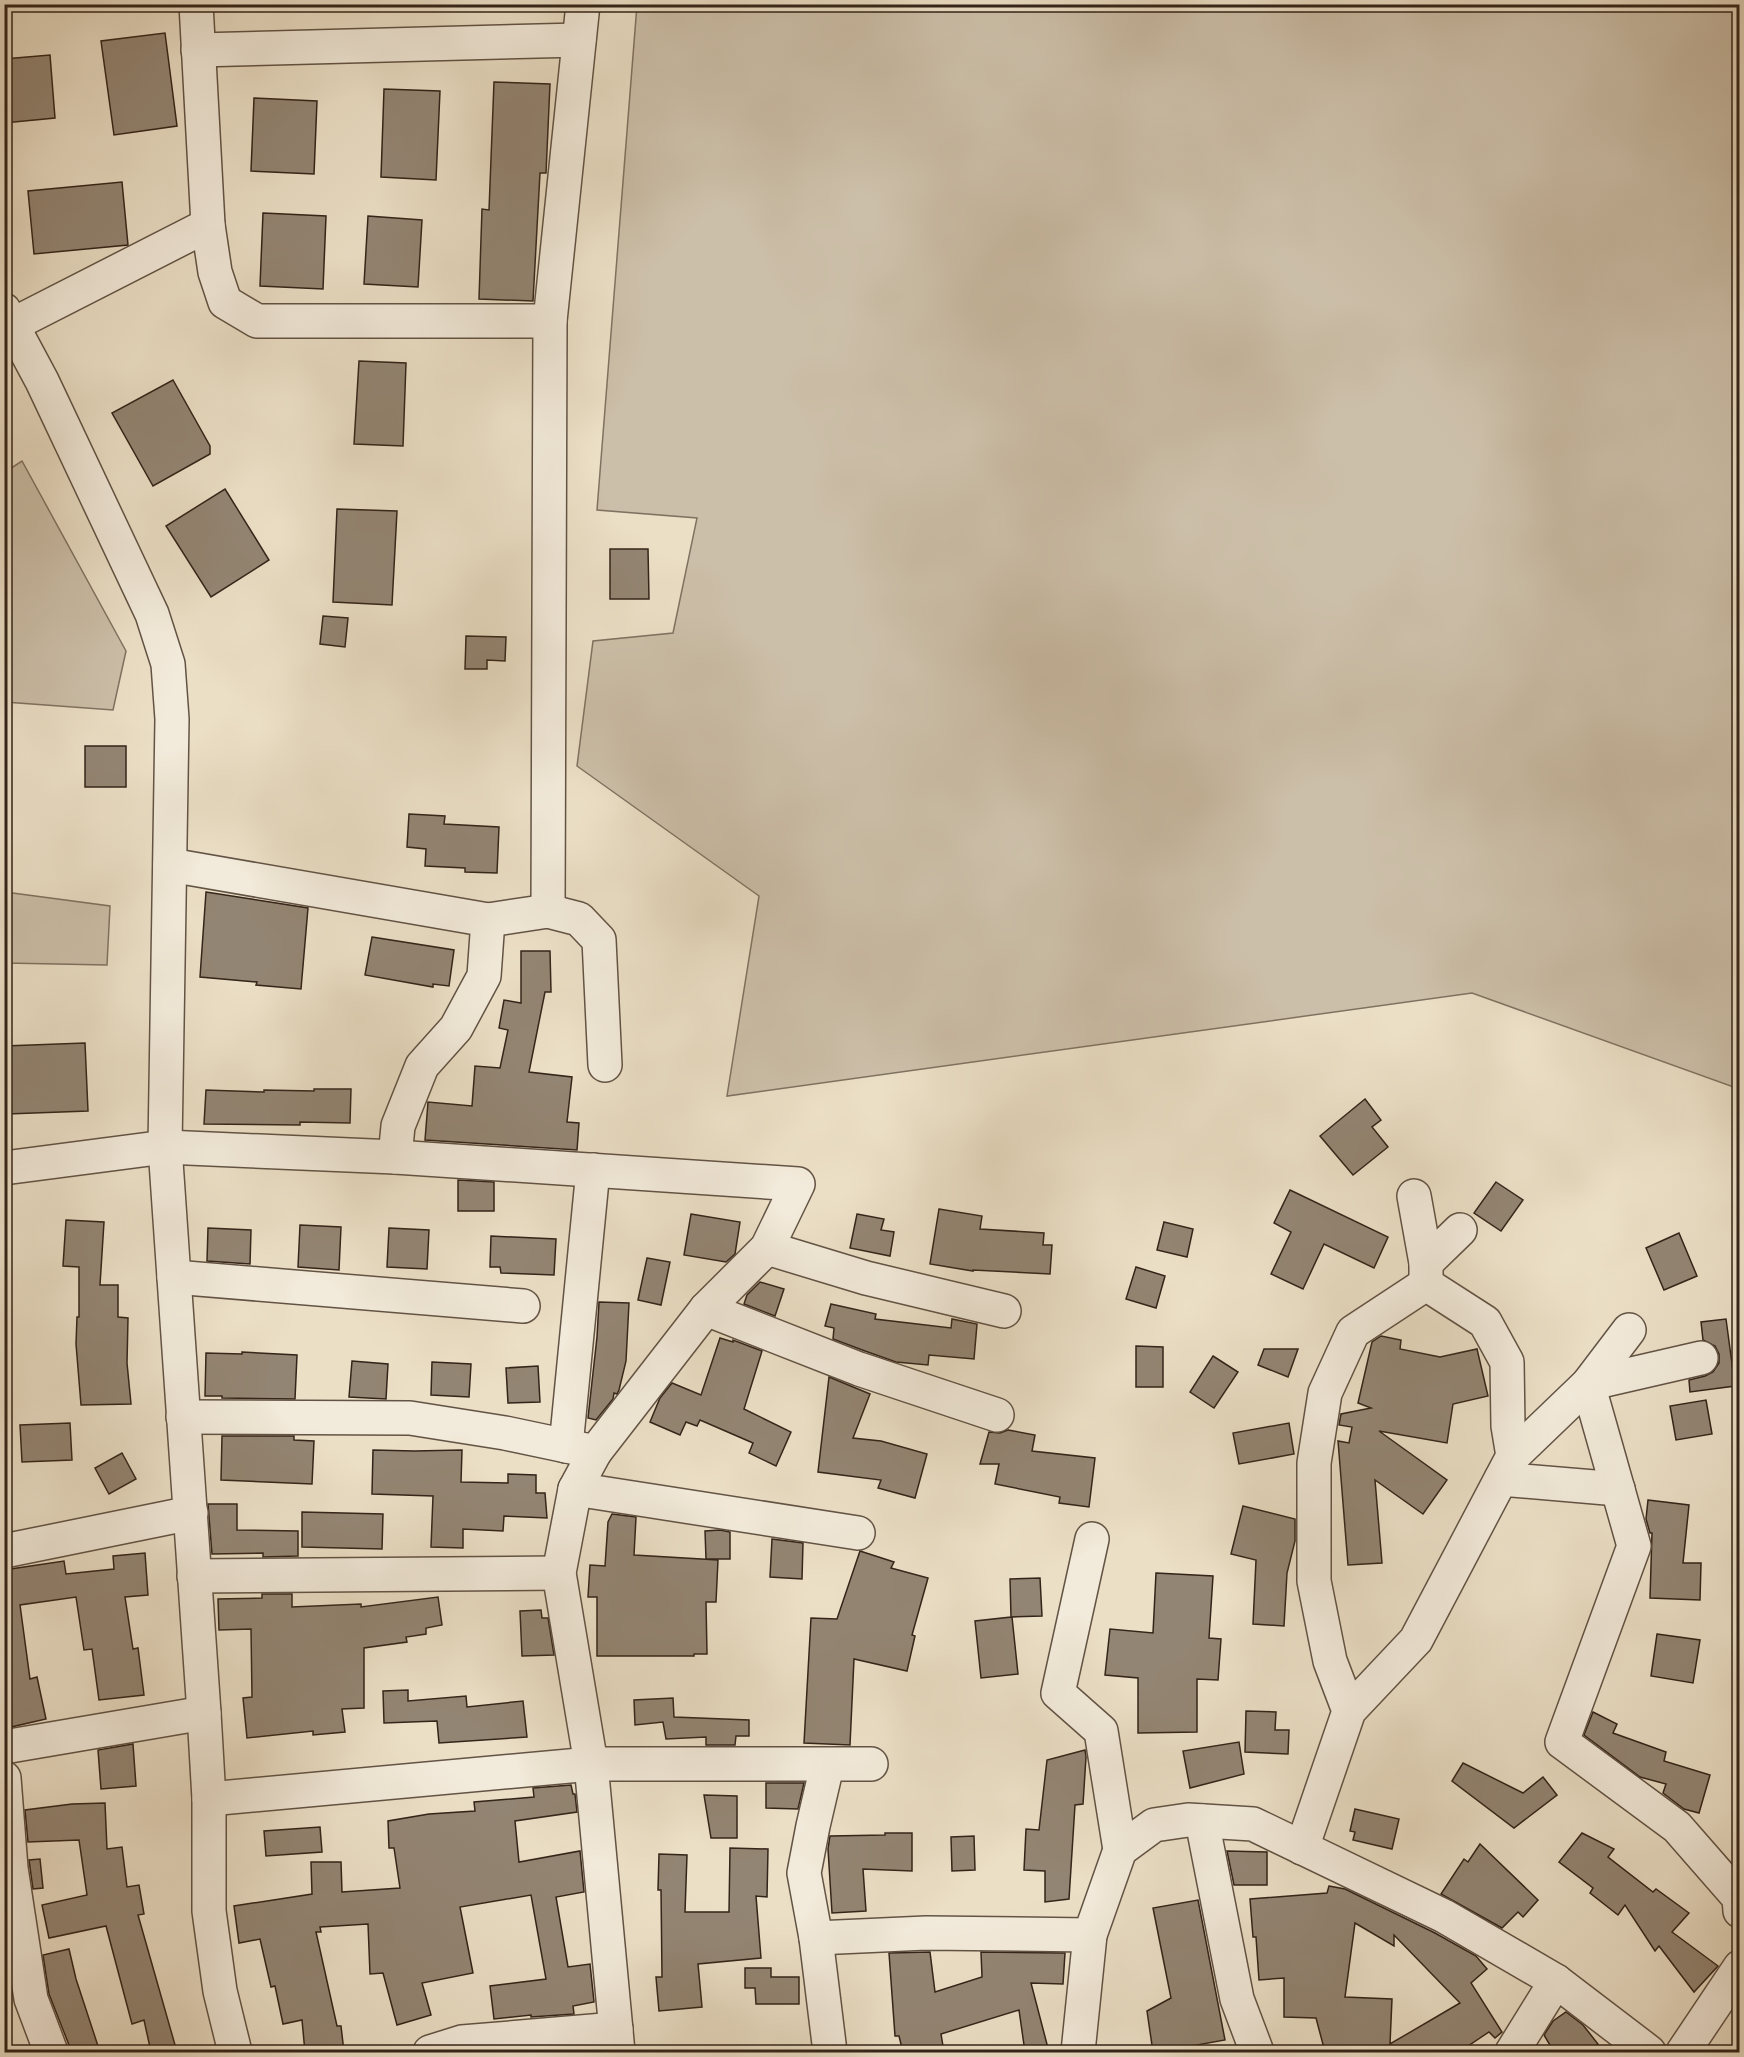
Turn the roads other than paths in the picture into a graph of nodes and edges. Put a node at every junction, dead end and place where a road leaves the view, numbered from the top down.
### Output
1 (196, 4) edge
2 (583, 4) edge
3 (579, 40) junction
4 (198, 50) junction
5 (208, 225) junction
6 (8, 318) edge
7 (550, 321) junction
8 (170, 865) junction
9 (548, 911) junction
10 (488, 920) junction
11 (605, 1065) dead end
12 (165, 1148) junction
13 (395, 1157) junction
14 (4, 1168) edge
15 (593, 1170) junction
16 (1414, 1196) dead end
17 (1460, 1230) dead end
18 (767, 1248) junction
19 (1426, 1274) junction
20 (174, 1277) junction
21 (523, 1306) dead end
22 (706, 1309) junction
23 (1004, 1311) dead end
24 (1629, 1330) dead end
25 (1701, 1358) dead end
26 (1588, 1384) junction
27 (997, 1415) dead end
28 (183, 1417) junction
29 (580, 1449) junction
30 (1507, 1467) junction
31 (575, 1489) junction
32 (1618, 1489) junction
33 (191, 1513) junction
34 (858, 1533) dead end
35 (1092, 1539) dead end
36 (4, 1551) edge
37 (559, 1573) junction
38 (194, 1576) junction
39 (1349, 1711) junction
40 (204, 1713) junction
41 (4, 1748) edge
42 (591, 1764) junction
43 (871, 1764) dead end
44 (827, 1766) junction
45 (4, 1778) edge
46 (209, 1799) junction
47 (1202, 1821) junction
48 (1302, 1848) junction
49 (1120, 1851) junction
50 (8, 1870) edge
51 (1740, 1911) edge
52 (1090, 1935) junction
53 (816, 1938) junction
54 (1740, 1968) edge
55 (1556, 1981) junction
56 (617, 2041) edge
57 (51, 2052) edge
58 (235, 2052) edge
59 (430, 2052) edge
60 (830, 2052) edge
61 (1078, 2052) edge
62 (1257, 2052) edge
63 (1512, 2052) edge
64 (1649, 2052) edge
65 (1683, 2052) edge

1 - 4 street
2 - 3 street
3 - 4 street
3 - 7 street
4 - 5 street
5 - 6 street
5 - 7 street
6 - 8 street
7 - 9 street
8 - 10 street
8 - 12 street
9 - 10 street
9 - 11 street
10 - 13 street
12 - 13 street
12 - 14 street
12 - 20 street
13 - 15 street
15 - 18 street
15 - 29 street
16 - 19 street
17 - 19 street
18 - 22 street
18 - 23 street
19 - 30 street
19 - 39 street
20 - 21 street
20 - 28 street
22 - 27 street
22 - 29 street
24 - 26 street
25 - 26 street
26 - 30 street
26 - 32 street
28 - 29 street
28 - 33 street
29 - 31 street
30 - 32 street
30 - 39 street
31 - 34 street
31 - 37 street
32 - 51 street
33 - 36 street
33 - 38 street
35 - 49 street
37 - 38 street
37 - 42 street
38 - 40 street
39 - 48 street
40 - 41 street
40 - 46 street
42 - 44 street
42 - 46 street
42 - 56 street
43 - 44 street
44 - 53 street
45 - 50 street
46 - 58 street
47 - 48 street
47 - 49 street
47 - 62 street
48 - 55 street
49 - 52 street
50 - 57 street
52 - 53 street
52 - 61 street
53 - 60 street
54 - 65 street
55 - 63 street
55 - 64 street
56 - 59 street

